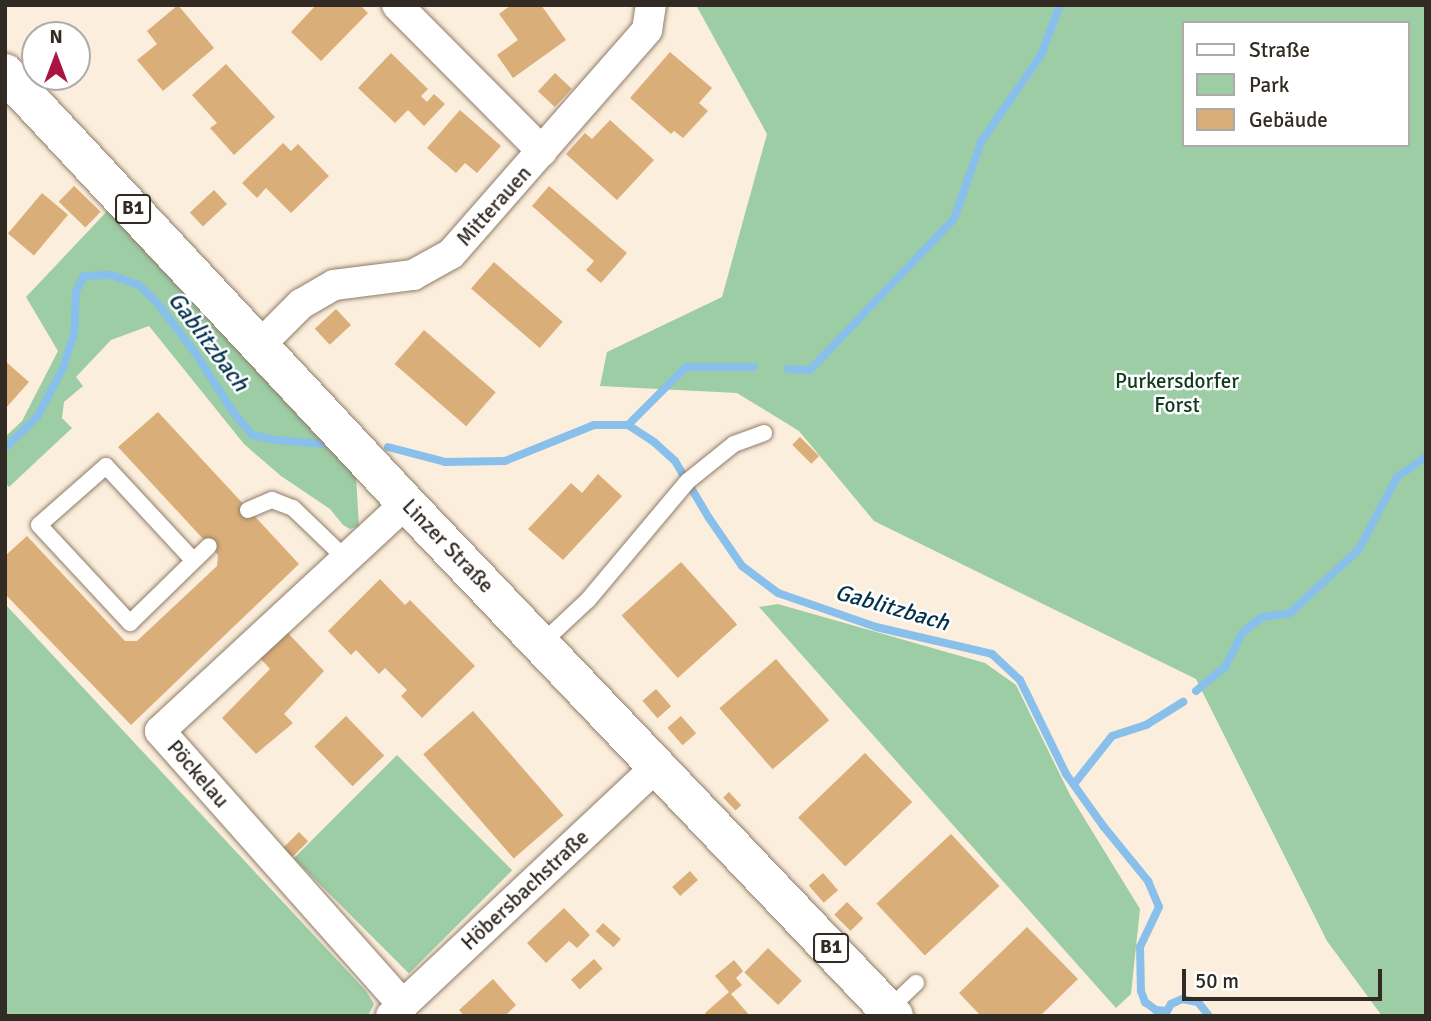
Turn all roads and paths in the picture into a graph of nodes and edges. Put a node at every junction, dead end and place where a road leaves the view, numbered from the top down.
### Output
1 (397, 5) edge
2 (652, 5) edge
3 (5, 73) edge
4 (542, 151) junction
5 (261, 344) junction
6 (764, 433) dead end
7 (406, 503) junction
8 (248, 510) dead end
9 (209, 546) dead end
10 (346, 558) junction
11 (193, 560) junction
12 (542, 643) junction
13 (658, 765) junction
14 (916, 984) dead end
15 (397, 1010) edge
16 (891, 1013) edge

1 - 4 street, Mitterauen
2 - 4 street, Mitterauen
3 - 5 main road, Linzer Straße / B1
4 - 5 street, Mitterauen
5 - 7 main road, Linzer Straße / B1
6 - 12 lane
7 - 10 street, Pöckelau
7 - 12 main road, Linzer Straße / B1
8 - 10 lane
9 - 11 lane
10 - 15 street, Pöckelau
11 - 11 lane
12 - 13 main road, Linzer Straße / B1
13 - 15 street, Höbersbachstraße
13 - 16 main road, Linzer Straße / B1
14 - 16 lane

